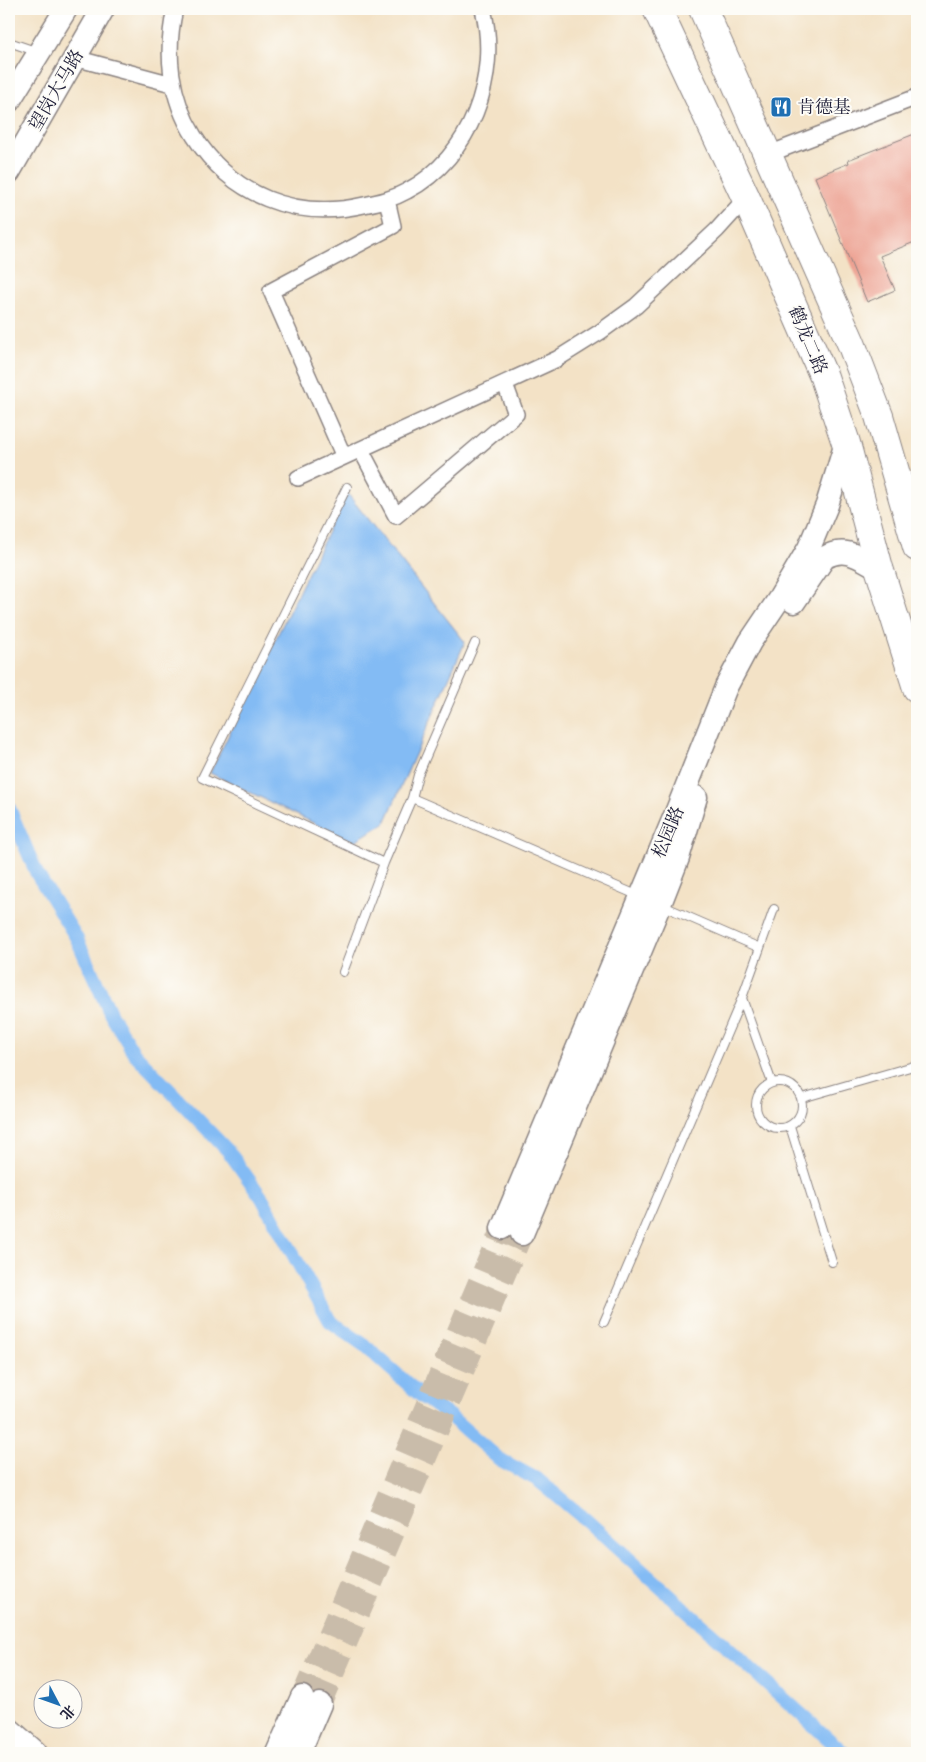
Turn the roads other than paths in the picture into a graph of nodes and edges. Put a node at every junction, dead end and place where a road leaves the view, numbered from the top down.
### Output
1 (66, 9) edge
2 (103, 9) edge
3 (175, 9) edge
4 (483, 9) edge
5 (657, 9) edge
6 (703, 9) edge
7 (9, 42) edge
8 (38, 56) junction
9 (70, 68) junction
10 (172, 84) junction
11 (917, 96) edge
12 (9, 101) edge
13 (769, 154) junction
14 (9, 172) edge
15 (746, 198) junction
16 (387, 200) junction
17 (505, 384) junction
18 (846, 443) junction
19 (361, 450) junction
20 (344, 457) junction
21 (298, 478) dead end
22 (347, 487) dead end
23 (917, 547) edge
24 (880, 568) junction
25 (475, 643) dead end
26 (917, 688) edge
27 (412, 798) junction
28 (384, 862) junction
29 (650, 900) junction
30 (774, 909) dead end
31 (760, 948) junction
32 (343, 972) dead end
33 (742, 998) junction
34 (917, 1065) edge
35 (772, 1083) junction
36 (802, 1098) junction
37 (790, 1126) junction
38 (512, 1231) tunnel mouth
39 (832, 1262) dead end
40 (604, 1322) dead end
41 (9, 1731) edge
42 (34, 1753) edge
43 (277, 1753) edge
44 (299, 1753) edge

1 - 8 street, 望岗大马路
2 - 9 street, 望岗大马路
3 - 10 street
4 - 16 street
5 - 15 highway, 鹤龙二路
6 - 13 highway
7 - 8 lane
8 - 9 street
8 - 12 street, 望岗大马路
9 - 10 street
9 - 14 street, 望岗大马路
10 - 16 street
11 - 13 street
13 - 23 highway
15 - 17 street
15 - 18 highway, 鹤龙二路
16 - 20 street
17 - 19 street
17 - 19 street
18 - 24 highway, 鹤龙二路
18 - 29 street, 松园路
19 - 20 street
20 - 21 street
22 - 28 lane
24 - 26 highway, 鹤龙二路
24 - 29 street, 松园路
25 - 27 lane
27 - 28 lane
27 - 29 lane
28 - 32 lane
29 - 31 lane
29 - 38 street, 松园路
30 - 31 lane
31 - 33 lane
33 - 35 lane
33 - 40 lane
34 - 36 lane
35 - 36 lane
35 - 37 lane
36 - 37 lane
37 - 39 lane
41 - 42 main road
43 - 44 street

